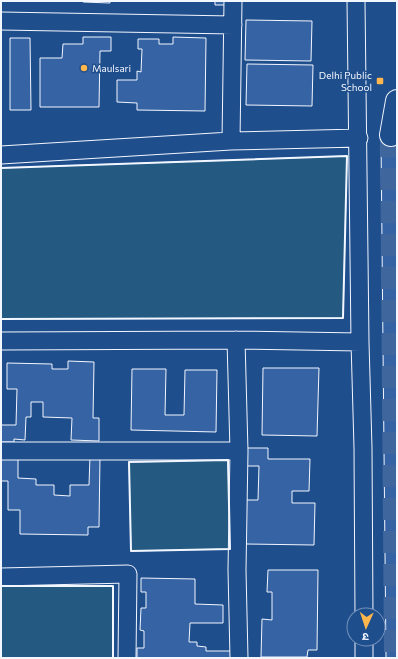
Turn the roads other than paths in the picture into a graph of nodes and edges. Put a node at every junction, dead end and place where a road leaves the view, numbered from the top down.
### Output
1 (233, 1) edge
2 (356, 1) edge
3 (1, 21) edge
4 (233, 25) junction
5 (397, 101) edge
6 (391, 135) tunnel mouth
7 (359, 138) junction
8 (231, 141) junction
9 (1, 155) edge
10 (236, 340) junction
11 (1, 341) edge
12 (360, 342) junction
13 (239, 451) junction
14 (1, 452) edge
15 (1, 577) edge
16 (364, 607) edge
17 (364, 647) edge
18 (127, 658) edge
19 (239, 658) edge
20 (364, 658) edge

1 - 4 street
2 - 7 street
3 - 4 street
4 - 8 street
5 - 6 main road
7 - 8 street
7 - 12 street
8 - 9 street
10 - 11 street
10 - 12 street
10 - 13 street
12 - 16 street
13 - 14 street
13 - 19 street
15 - 18 street
17 - 20 street

